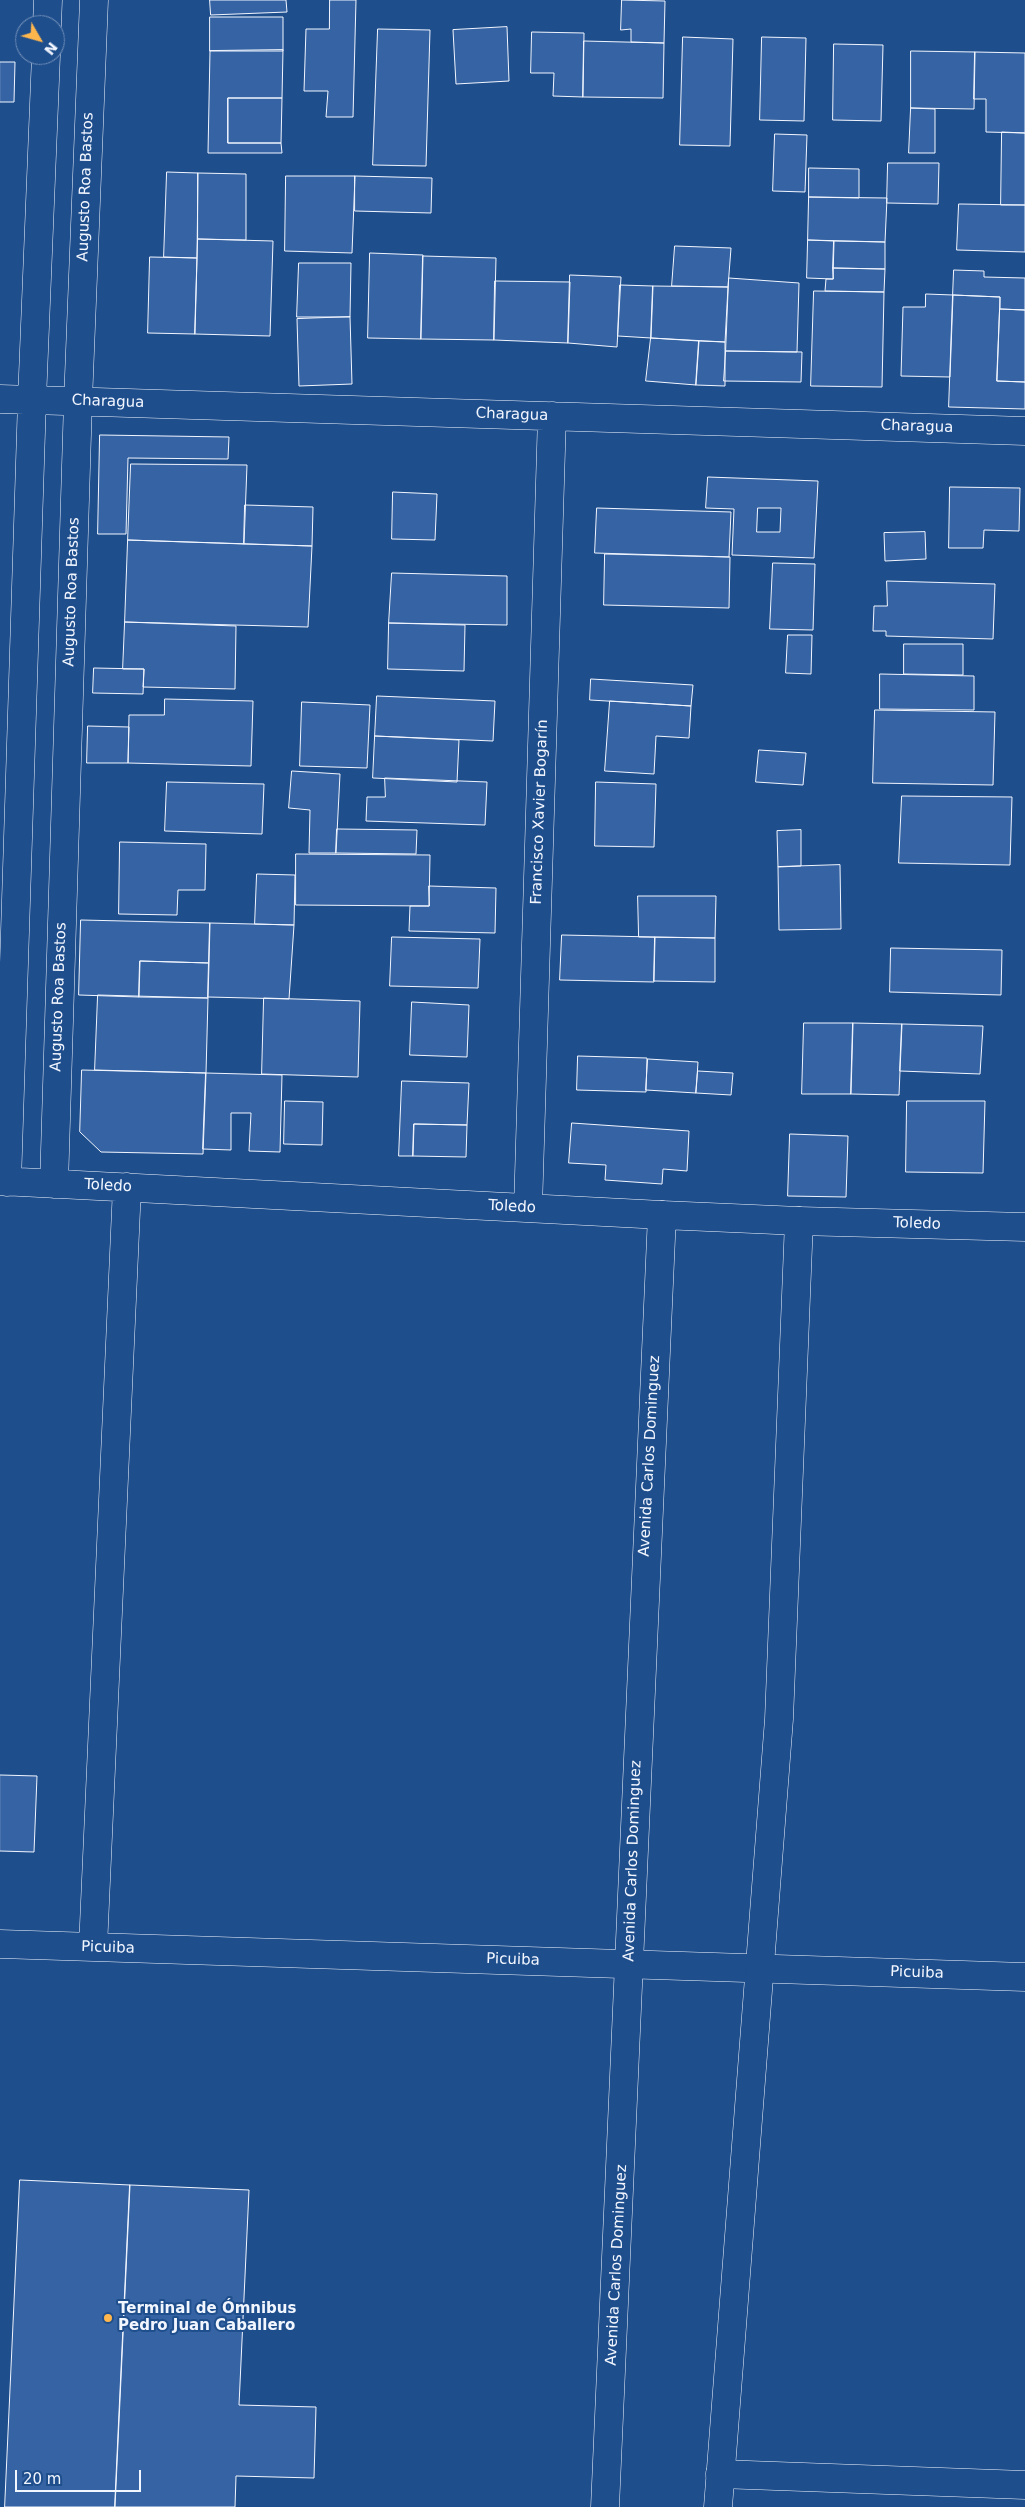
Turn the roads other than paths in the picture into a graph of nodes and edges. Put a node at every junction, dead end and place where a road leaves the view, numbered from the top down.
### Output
1 (48, 0) edge
2 (94, 0) edge
3 (47, 15) edge
4 (46, 65) edge
5 (0, 400) edge
6 (32, 400) junction
7 (78, 401) junction
8 (552, 416) junction
9 (1025, 430) edge
10 (3, 1181) edge
11 (54, 1184) junction
12 (127, 1187) junction
13 (528, 1208) junction
14 (662, 1215) junction
15 (800, 1221) junction
16 (1025, 1227) edge
17 (0, 1944) edge
18 (93, 1948) junction
19 (629, 1963) junction
20 (760, 1968) junction
21 (1025, 1977) edge
22 (720, 2474) junction
23 (1025, 2485) edge
24 (605, 2507) edge
25 (718, 2507) edge

1 - 3 street
2 - 7 street, Augusto Roa Bastos
4 - 6 street
5 - 6 street, Charagua
6 - 7 street, Charagua
6 - 10 street
7 - 8 street, Charagua
7 - 11 street, Augusto Roa Bastos
8 - 9 street, Charagua
8 - 13 street, Francisco Xavier Bogarín
10 - 11 street, Toledo
11 - 12 street, Toledo
12 - 13 street, Toledo
12 - 18 street
13 - 14 street, Toledo
14 - 15 street, Toledo
14 - 19 street, Avenida Carlos Dominguez
15 - 16 street, Toledo
15 - 20 street
17 - 18 street, Picuiba
18 - 19 street, Picuiba
19 - 20 street, Picuiba
19 - 24 street, Avenida Carlos Dominguez
20 - 21 street, Picuiba
20 - 22 street
22 - 23 street
22 - 25 street

